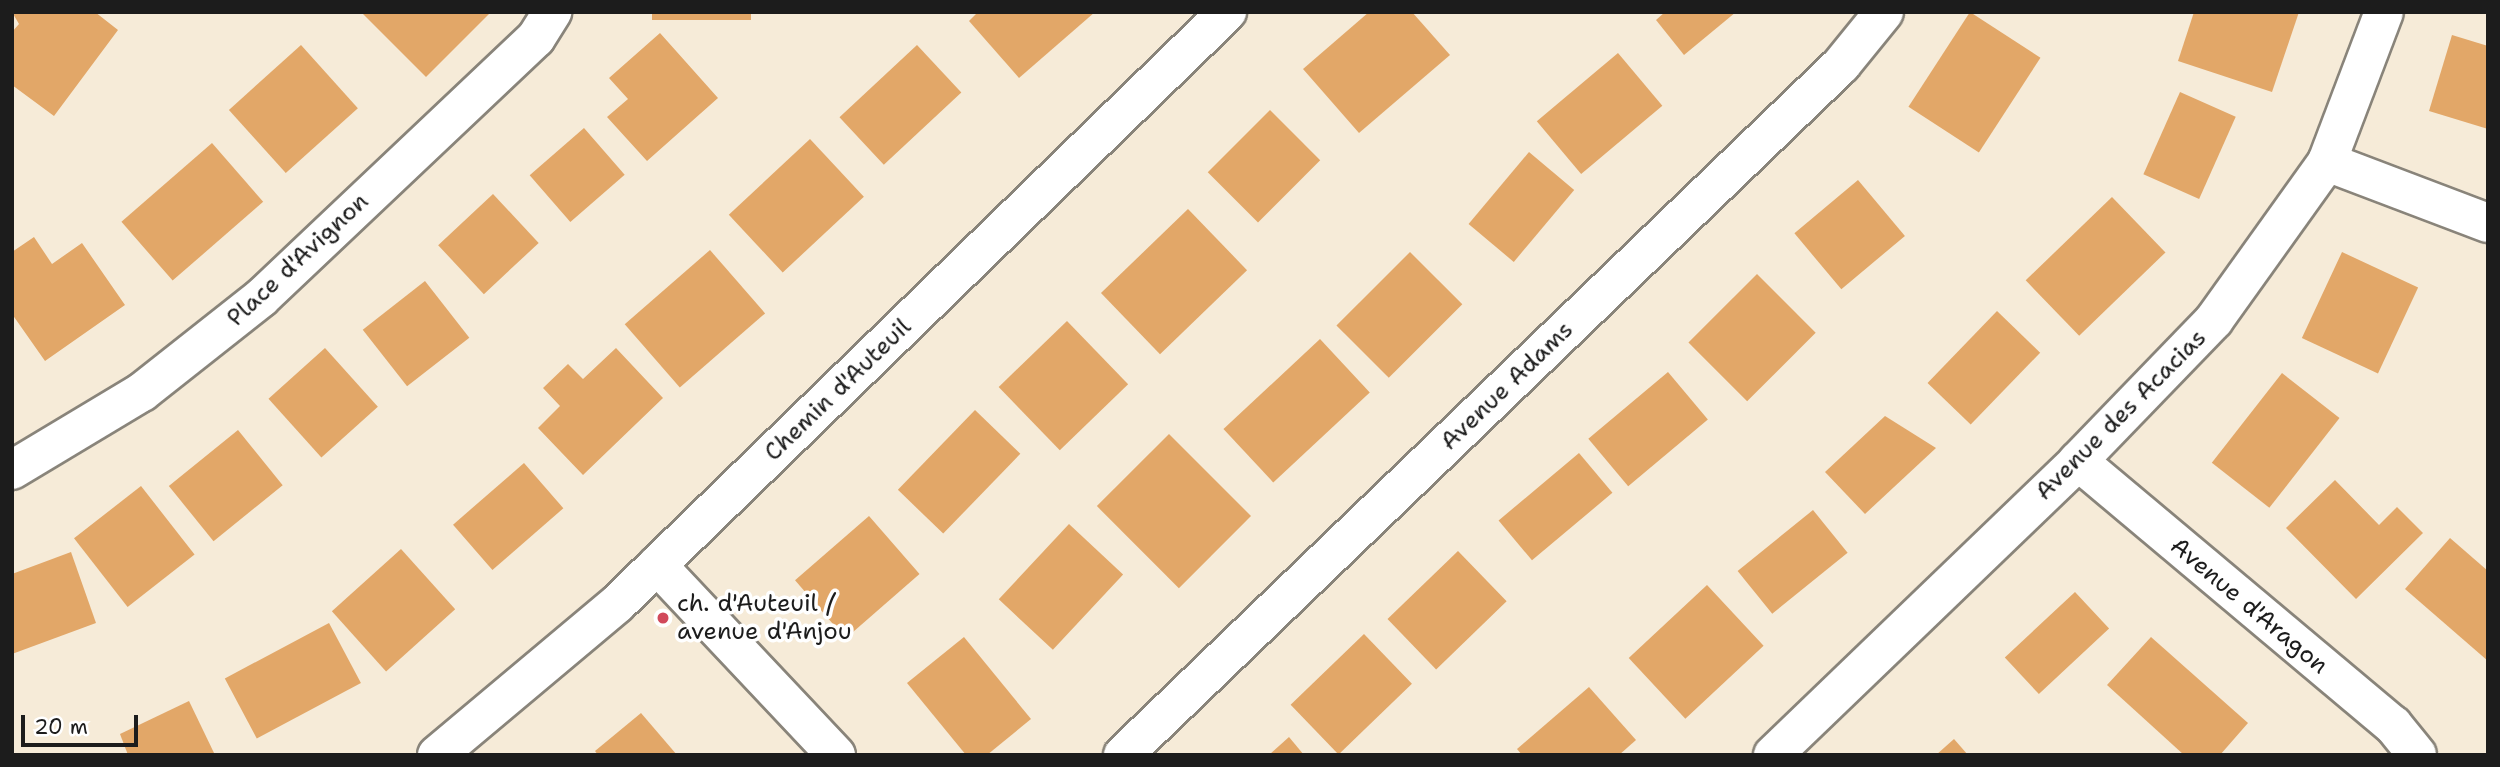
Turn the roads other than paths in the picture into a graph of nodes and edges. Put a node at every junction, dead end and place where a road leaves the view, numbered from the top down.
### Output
1 (552, 12) edge
2 (1227, 12) edge
3 (1884, 12) edge
4 (2384, 12) edge
5 (2327, 162) junction
6 (2488, 223) edge
7 (2078, 461) junction
8 (12, 470) edge
9 (657, 565) junction
10 (437, 755) edge
11 (836, 755) edge
12 (1123, 755) edge
13 (1773, 755) edge
14 (2417, 755) edge

1 - 8 street, Place d'Avignon
2 - 9 street, Chemin d'Auteuil
3 - 12 street, Avenue Adams
4 - 5 street, Avenue des Acacias
5 - 6 street
5 - 7 street, Avenue des Acacias
7 - 13 street, Avenue des Acacias
7 - 14 street, Avenue d'Aragon
9 - 10 street, Chemin d'Auteuil
9 - 11 street

